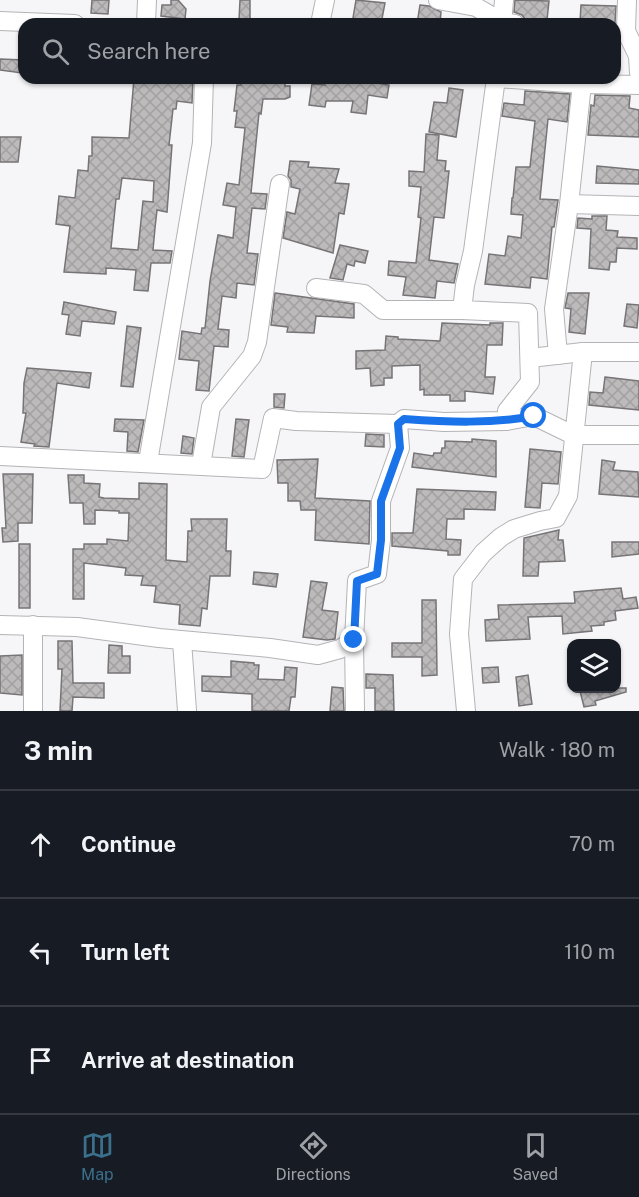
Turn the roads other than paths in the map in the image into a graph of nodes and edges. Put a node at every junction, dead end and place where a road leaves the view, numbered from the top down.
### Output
1 (147, 0) edge
2 (325, 0) edge
3 (438, 0) edge
4 (504, 0) edge
5 (627, 0) edge
6 (146, 18) edge
7 (321, 18) edge
8 (497, 18) edge
9 (506, 18) edge
10 (0, 21) edge
11 (18, 22) edge
12 (621, 27) edge
13 (621, 33) edge
14 (639, 73) edge
15 (204, 84) edge
16 (495, 84) edge
17 (582, 84) joint
18 (639, 85) edge
19 (280, 184) dead end
20 (569, 204) junction
21 (639, 206) edge
22 (316, 288) dead end
23 (462, 310) junction
24 (582, 352) junction
25 (639, 352) edge
26 (558, 355) junction
27 (530, 358) junction
28 (506, 421) junction
29 (398, 424) junction
30 (573, 435) junction
31 (639, 435) edge
32 (0, 456) edge
33 (148, 462) junction
34 (201, 465) junction
35 (0, 625) edge
36 (33, 625) junction
37 (354, 640) junction
38 (182, 641) junction
39 (33, 711) edge
40 (187, 711) edge
41 (355, 711) edge
42 (466, 711) edge

1 - 6 street
2 - 7 street
3 - 8 street
4 - 9 street
5 - 12 street
10 - 11 street
13 - 14 street
15 - 33 street
16 - 23 street
17 - 18 street
17 - 20 street
19 - 34 street
20 - 21 street
20 - 26 street
22 - 23 street
23 - 27 street
24 - 25 street
24 - 26 street
24 - 30 street
26 - 27 street
27 - 28 street
28 - 29 street
28 - 30 street
29 - 34 street
29 - 37 street
30 - 31 street
30 - 42 street
32 - 33 street
33 - 34 street
35 - 36 street
36 - 38 street
36 - 39 street
37 - 38 street
37 - 41 street
38 - 40 street

